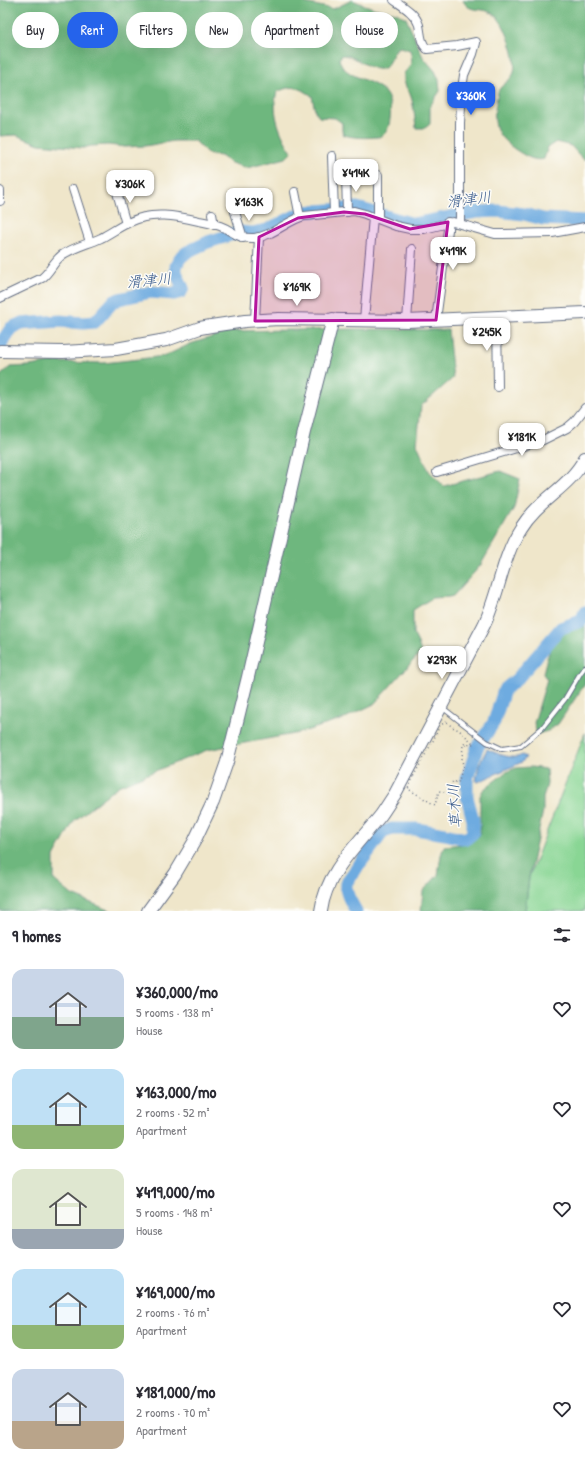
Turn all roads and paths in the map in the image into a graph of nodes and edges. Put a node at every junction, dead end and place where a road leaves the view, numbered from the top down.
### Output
1 (387, 0) edge
2 (394, 0) edge
3 (332, 156) dead end
4 (346, 175) dead end
5 (378, 175) dead end
6 (116, 189) dead end
7 (73, 190) dead end
8 (0, 191) edge
9 (294, 192) dead end
10 (0, 202) edge
11 (235, 212) dead end
12 (347, 212) junction
13 (334, 213) junction
14 (212, 214) dead end
15 (300, 217) junction
16 (375, 218) junction
17 (448, 222) junction
18 (460, 223) junction
19 (126, 224) junction
20 (214, 225) junction
21 (585, 227) edge
22 (259, 236) junction
23 (243, 238) junction
24 (90, 242) junction
25 (412, 249) dead end
26 (0, 298) edge
27 (585, 313) edge
28 (497, 317) junction
29 (333, 319) junction
30 (255, 320) junction
31 (364, 320) junction
32 (436, 320) junction
33 (407, 321) junction
34 (0, 351) edge
35 (498, 387) dead end
36 (585, 408) edge
37 (585, 458) edge
38 (437, 472) dead end
39 (585, 667) edge
40 (441, 706) junction
41 (410, 766) junction
42 (148, 911) edge
43 (321, 911) edge

1 - 2 street
2 - 18 street
3 - 13 street
4 - 12 street
5 - 16 street
6 - 19 street
7 - 24 street
8 - 10 street
9 - 15 street
11 - 23 street
12 - 13 street
12 - 16 street
13 - 15 street
14 - 20 street
15 - 22 street
16 - 17 street
16 - 31 street
17 - 18 street
17 - 32 street
18 - 21 street
19 - 20 street
19 - 24 street
20 - 23 street
22 - 23 street
22 - 30 street
24 - 26 street
25 - 33 street
27 - 28 street
28 - 32 street
28 - 35 street
29 - 30 street
29 - 31 street
29 - 42 street
30 - 34 street
31 - 33 street
32 - 33 street
36 - 38 street
37 - 40 street
39 - 40 lane
40 - 41 street
41 - 41 path
41 - 43 street

